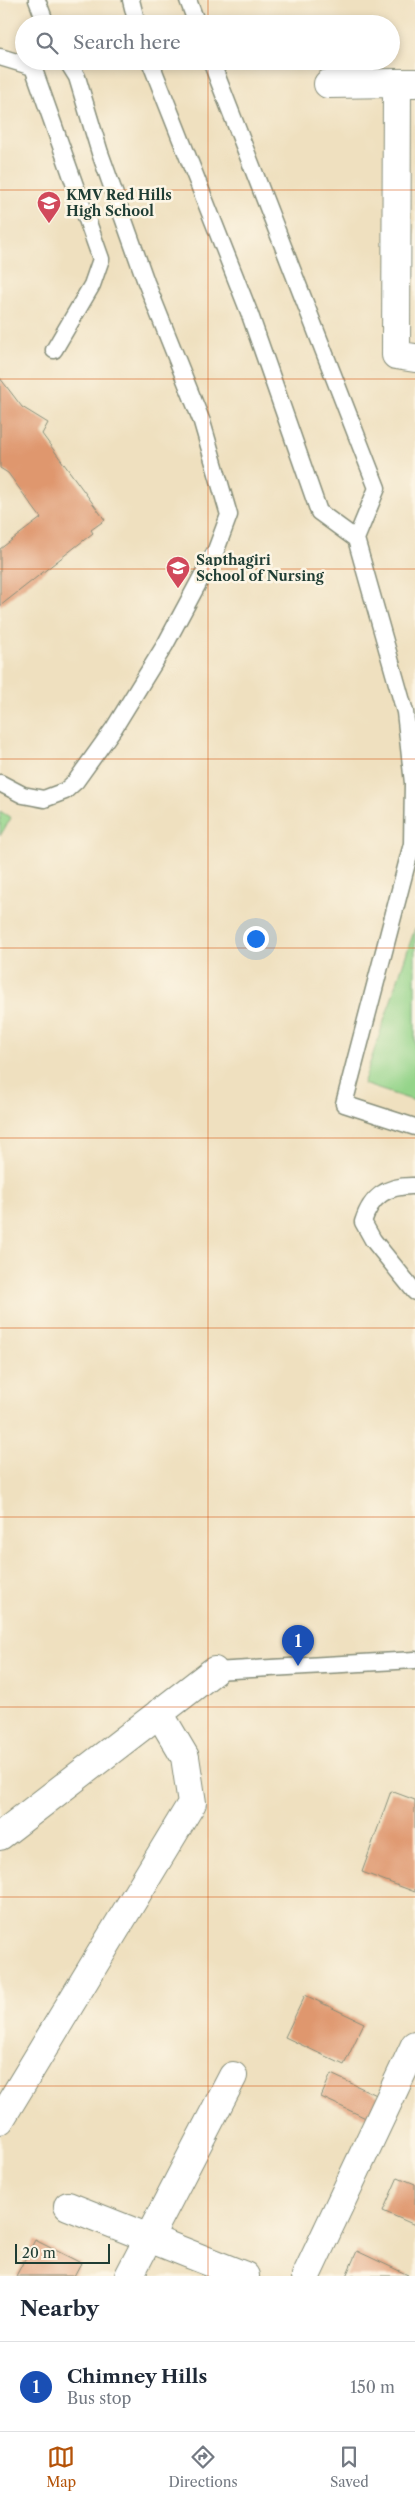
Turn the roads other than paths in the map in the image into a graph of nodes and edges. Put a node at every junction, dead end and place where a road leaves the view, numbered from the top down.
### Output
1 (37, 0) edge
2 (131, 0) edge
3 (188, 0) edge
4 (43, 15) edge
5 (135, 15) edge
6 (194, 15) edge
7 (0, 57) edge
8 (15, 62) edge
9 (34, 70) edge
10 (73, 70) edge
11 (154, 70) edge
12 (214, 70) edge
13 (406, 83) edge
14 (328, 84) dead end
15 (54, 350) dead end
16 (415, 358) edge
17 (356, 539) junction
18 (0, 783) edge
19 (415, 1127) edge
20 (415, 1186) edge
21 (415, 1292) edge
22 (415, 1660) edge
23 (214, 1671) joint
24 (159, 1713) junction
25 (0, 1836) edge
26 (415, 2045) edge
27 (233, 2076) dead end
28 (0, 2120) edge
29 (68, 2206) dead end
30 (147, 2239) junction
31 (129, 2276) edge
32 (245, 2276) edge
33 (306, 2276) edge

1 - 4 lane
2 - 5 lane
3 - 6 lane
7 - 8 lane
9 - 15 lane
10 - 18 lane
11 - 17 lane
12 - 17 lane
13 - 14 street
13 - 16 street
17 - 19 lane
20 - 21 lane
22 - 23 lane
23 - 24 street
24 - 25 street
24 - 28 street
26 - 33 street
27 - 30 street
29 - 30 street
30 - 31 street
30 - 32 street

